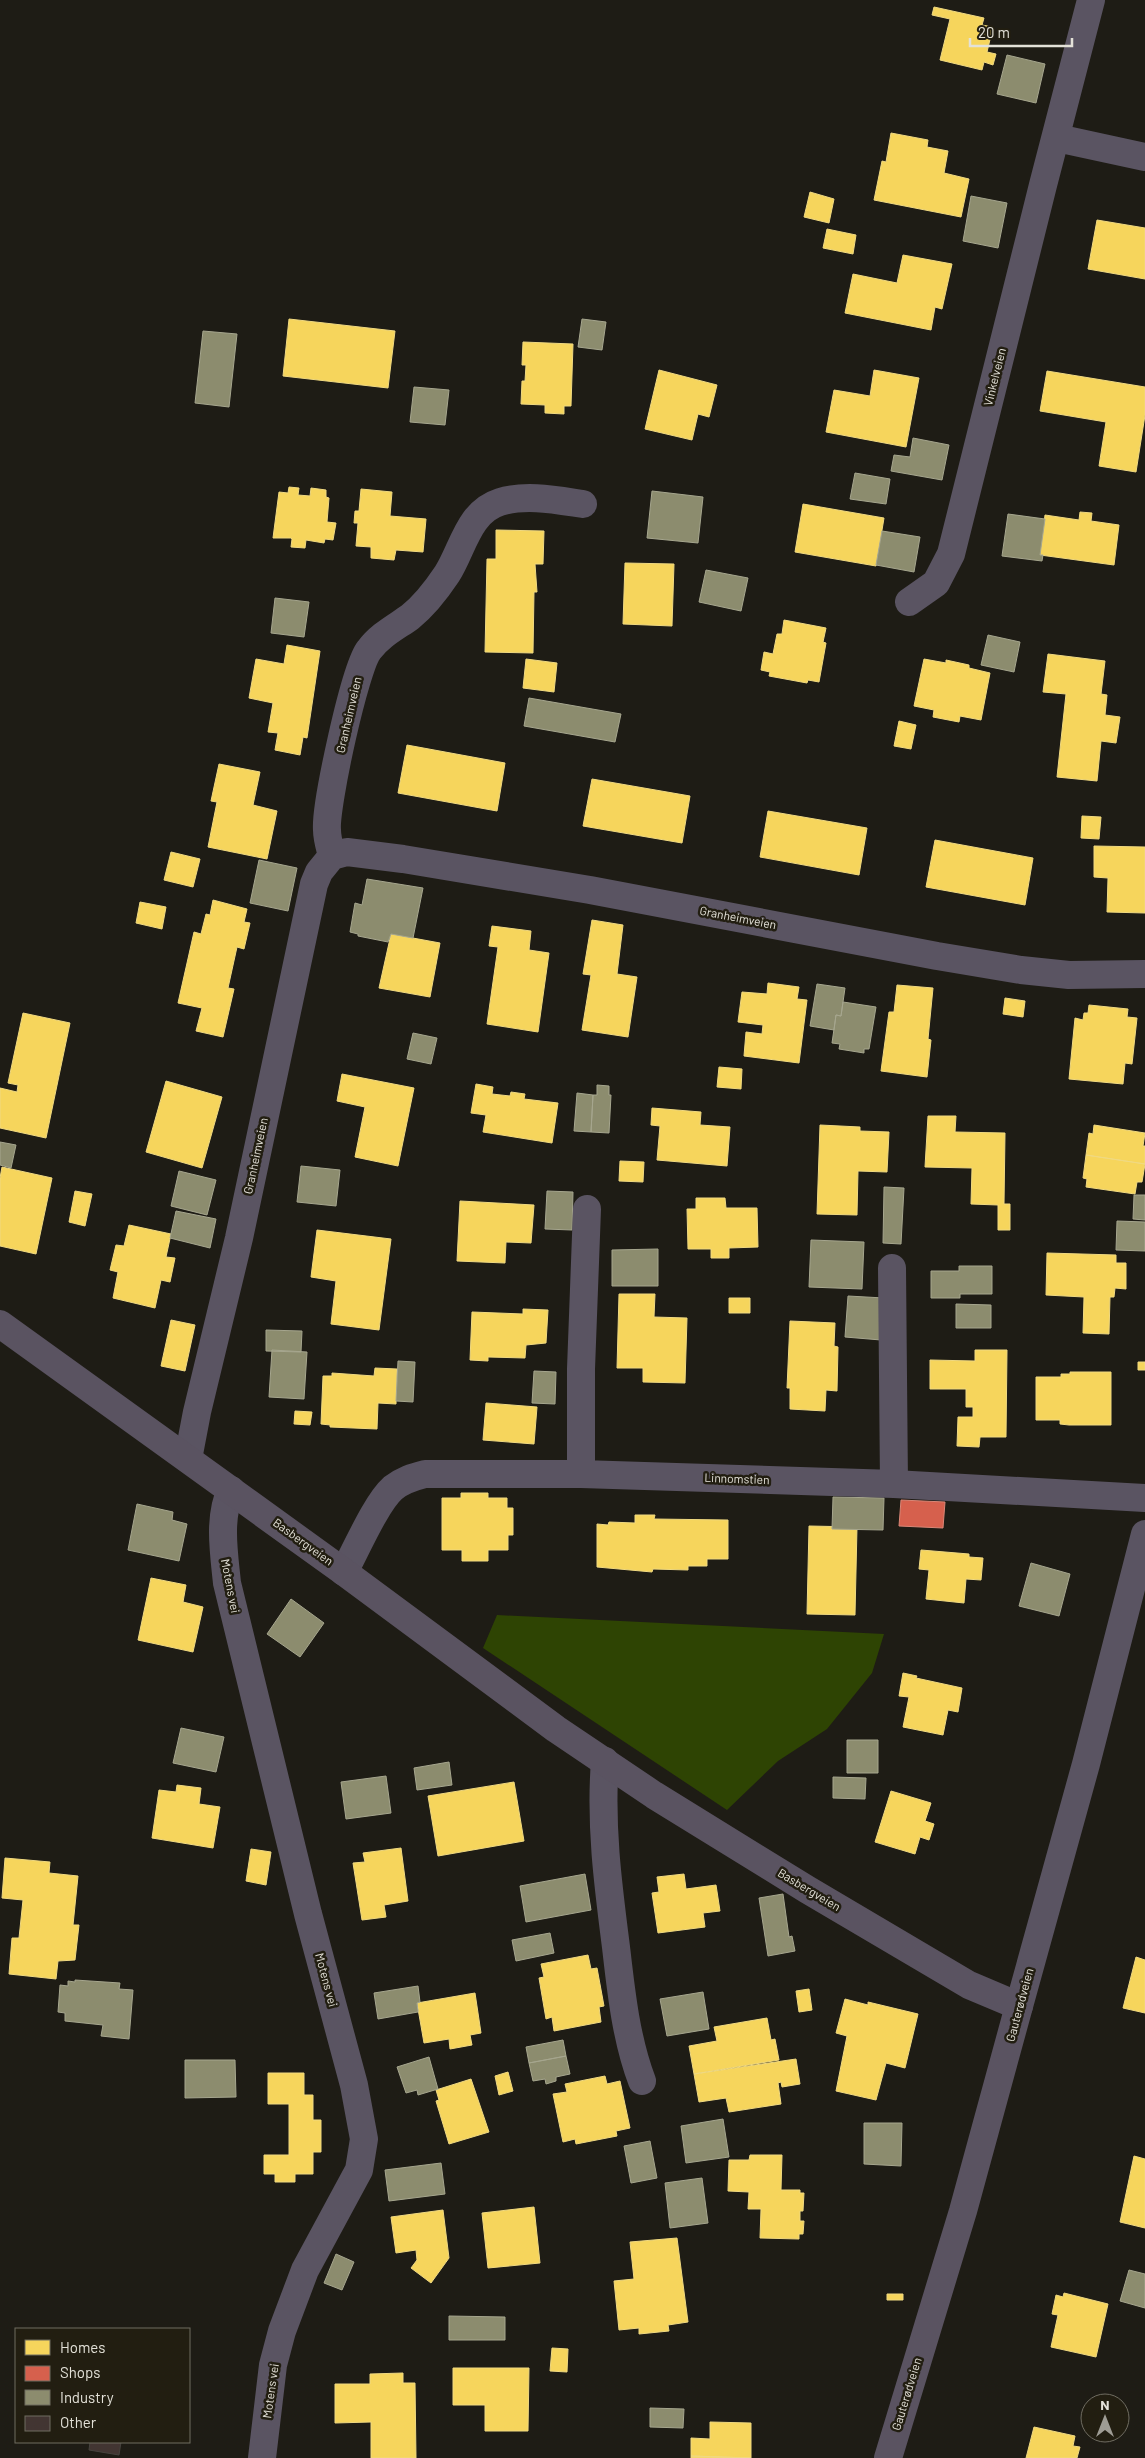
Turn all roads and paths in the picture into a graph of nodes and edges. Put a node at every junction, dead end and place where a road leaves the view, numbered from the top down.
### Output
1 (1091, 0) edge
2 (1057, 138) junction
3 (1145, 157) edge
4 (583, 504) dead end
5 (909, 602) dead end
6 (332, 856) junction
7 (1145, 974) edge
8 (587, 1209) dead end
9 (892, 1268) dead end
10 (0, 1324) edge
11 (188, 1459) junction
12 (581, 1474) junction
13 (894, 1484) junction
14 (231, 1490) junction
15 (1145, 1498) edge
16 (1144, 1544) edge
17 (344, 1572) junction
18 (605, 1762) junction
19 (1019, 2006) junction
20 (642, 2081) dead end
21 (262, 2458) edge
22 (888, 2458) edge

1 - 2 street, Vinkelveien
2 - 3 street
2 - 5 street, Vinkelveien
4 - 6 street, Granheimveien
6 - 7 street, Granheimveien
6 - 11 street, Granheimveien
8 - 12 street
9 - 13 street
10 - 11 main road, Basbergveien
11 - 14 main road, Basbergveien
12 - 13 street, Linnomstien
12 - 17 street, Linnomstien
13 - 15 street, Linnomstien
14 - 17 main road, Basbergveien
14 - 21 street, Motens vei
16 - 19 street, Gauterødveien
17 - 18 main road, Basbergveien
18 - 19 main road, Basbergveien
18 - 20 street
19 - 22 main road, Gauterødveien

